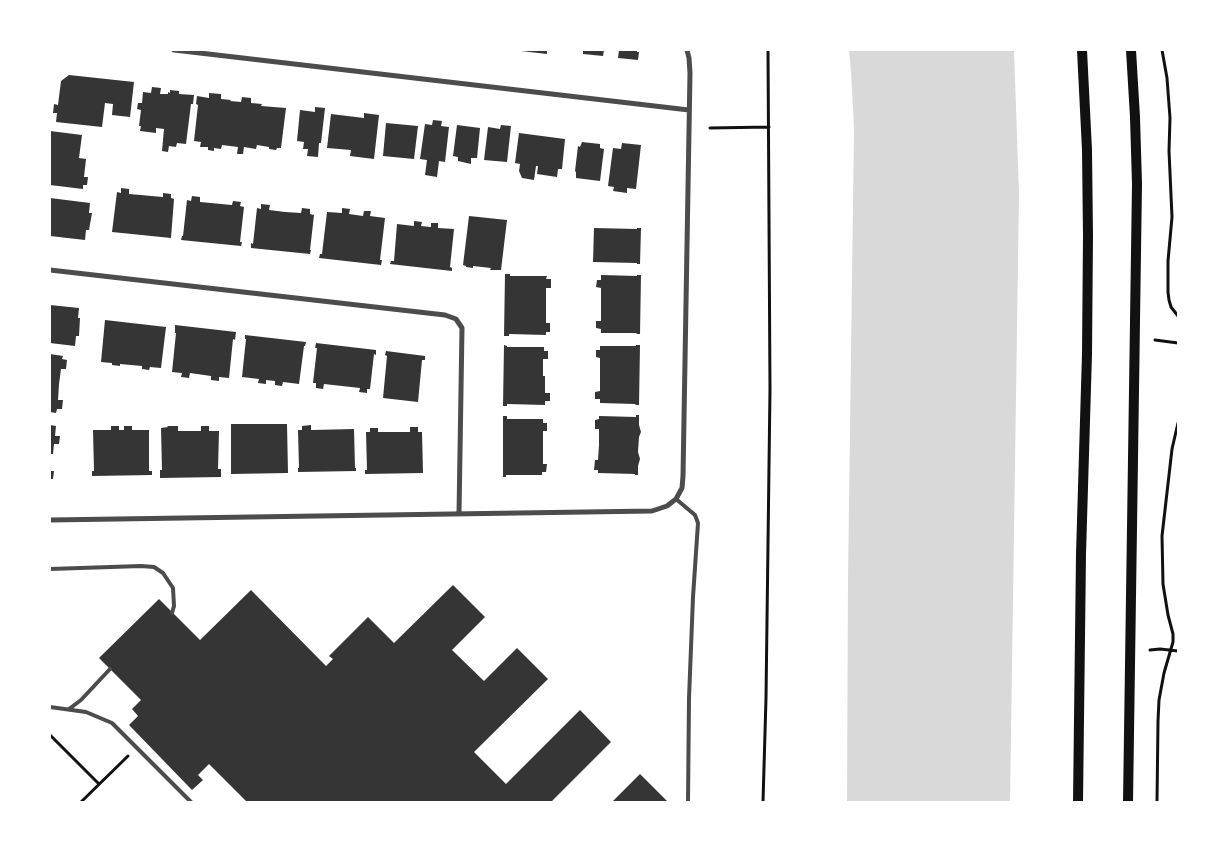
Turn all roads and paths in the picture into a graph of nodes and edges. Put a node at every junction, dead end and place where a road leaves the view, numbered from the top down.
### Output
1 (174, 50) edge
2 (687, 50) edge
3 (768, 50) edge
4 (1082, 50) edge
5 (1131, 50) edge
6 (1162, 50) edge
7 (689, 110) junction
8 (769, 126) junction
9 (710, 128) dead end
10 (50, 270) edge
11 (1178, 316) edge
12 (1155, 340) dead end
13 (1178, 343) edge
14 (1178, 423) edge
15 (676, 499) junction
16 (459, 514) junction
17 (50, 520) edge
18 (50, 568) edge
19 (172, 613) dead end
20 (1150, 650) dead end
21 (1171, 650) junction
22 (1178, 651) edge
23 (110, 669) dead end
24 (50, 707) edge
25 (69, 709) junction
26 (50, 735) edge
27 (130, 754) dead end
28 (99, 784) junction
29 (81, 802) edge
30 (191, 802) edge
31 (688, 802) edge
32 (763, 802) edge
33 (1078, 802) edge
34 (1128, 802) edge
35 (1157, 802) edge

1 - 7 street
2 - 7 street
3 - 8 path
4 - 33 main road
5 - 34 main road
6 - 11 path
7 - 15 street
8 - 9 path
8 - 32 path
10 - 16 street
12 - 13 path
14 - 21 path
15 - 16 street
15 - 31 lane
16 - 17 street
18 - 19 lane
20 - 21 path
21 - 22 path
21 - 35 path
23 - 25 lane
24 - 25 lane
25 - 30 lane
26 - 28 path
27 - 28 path
28 - 29 path

